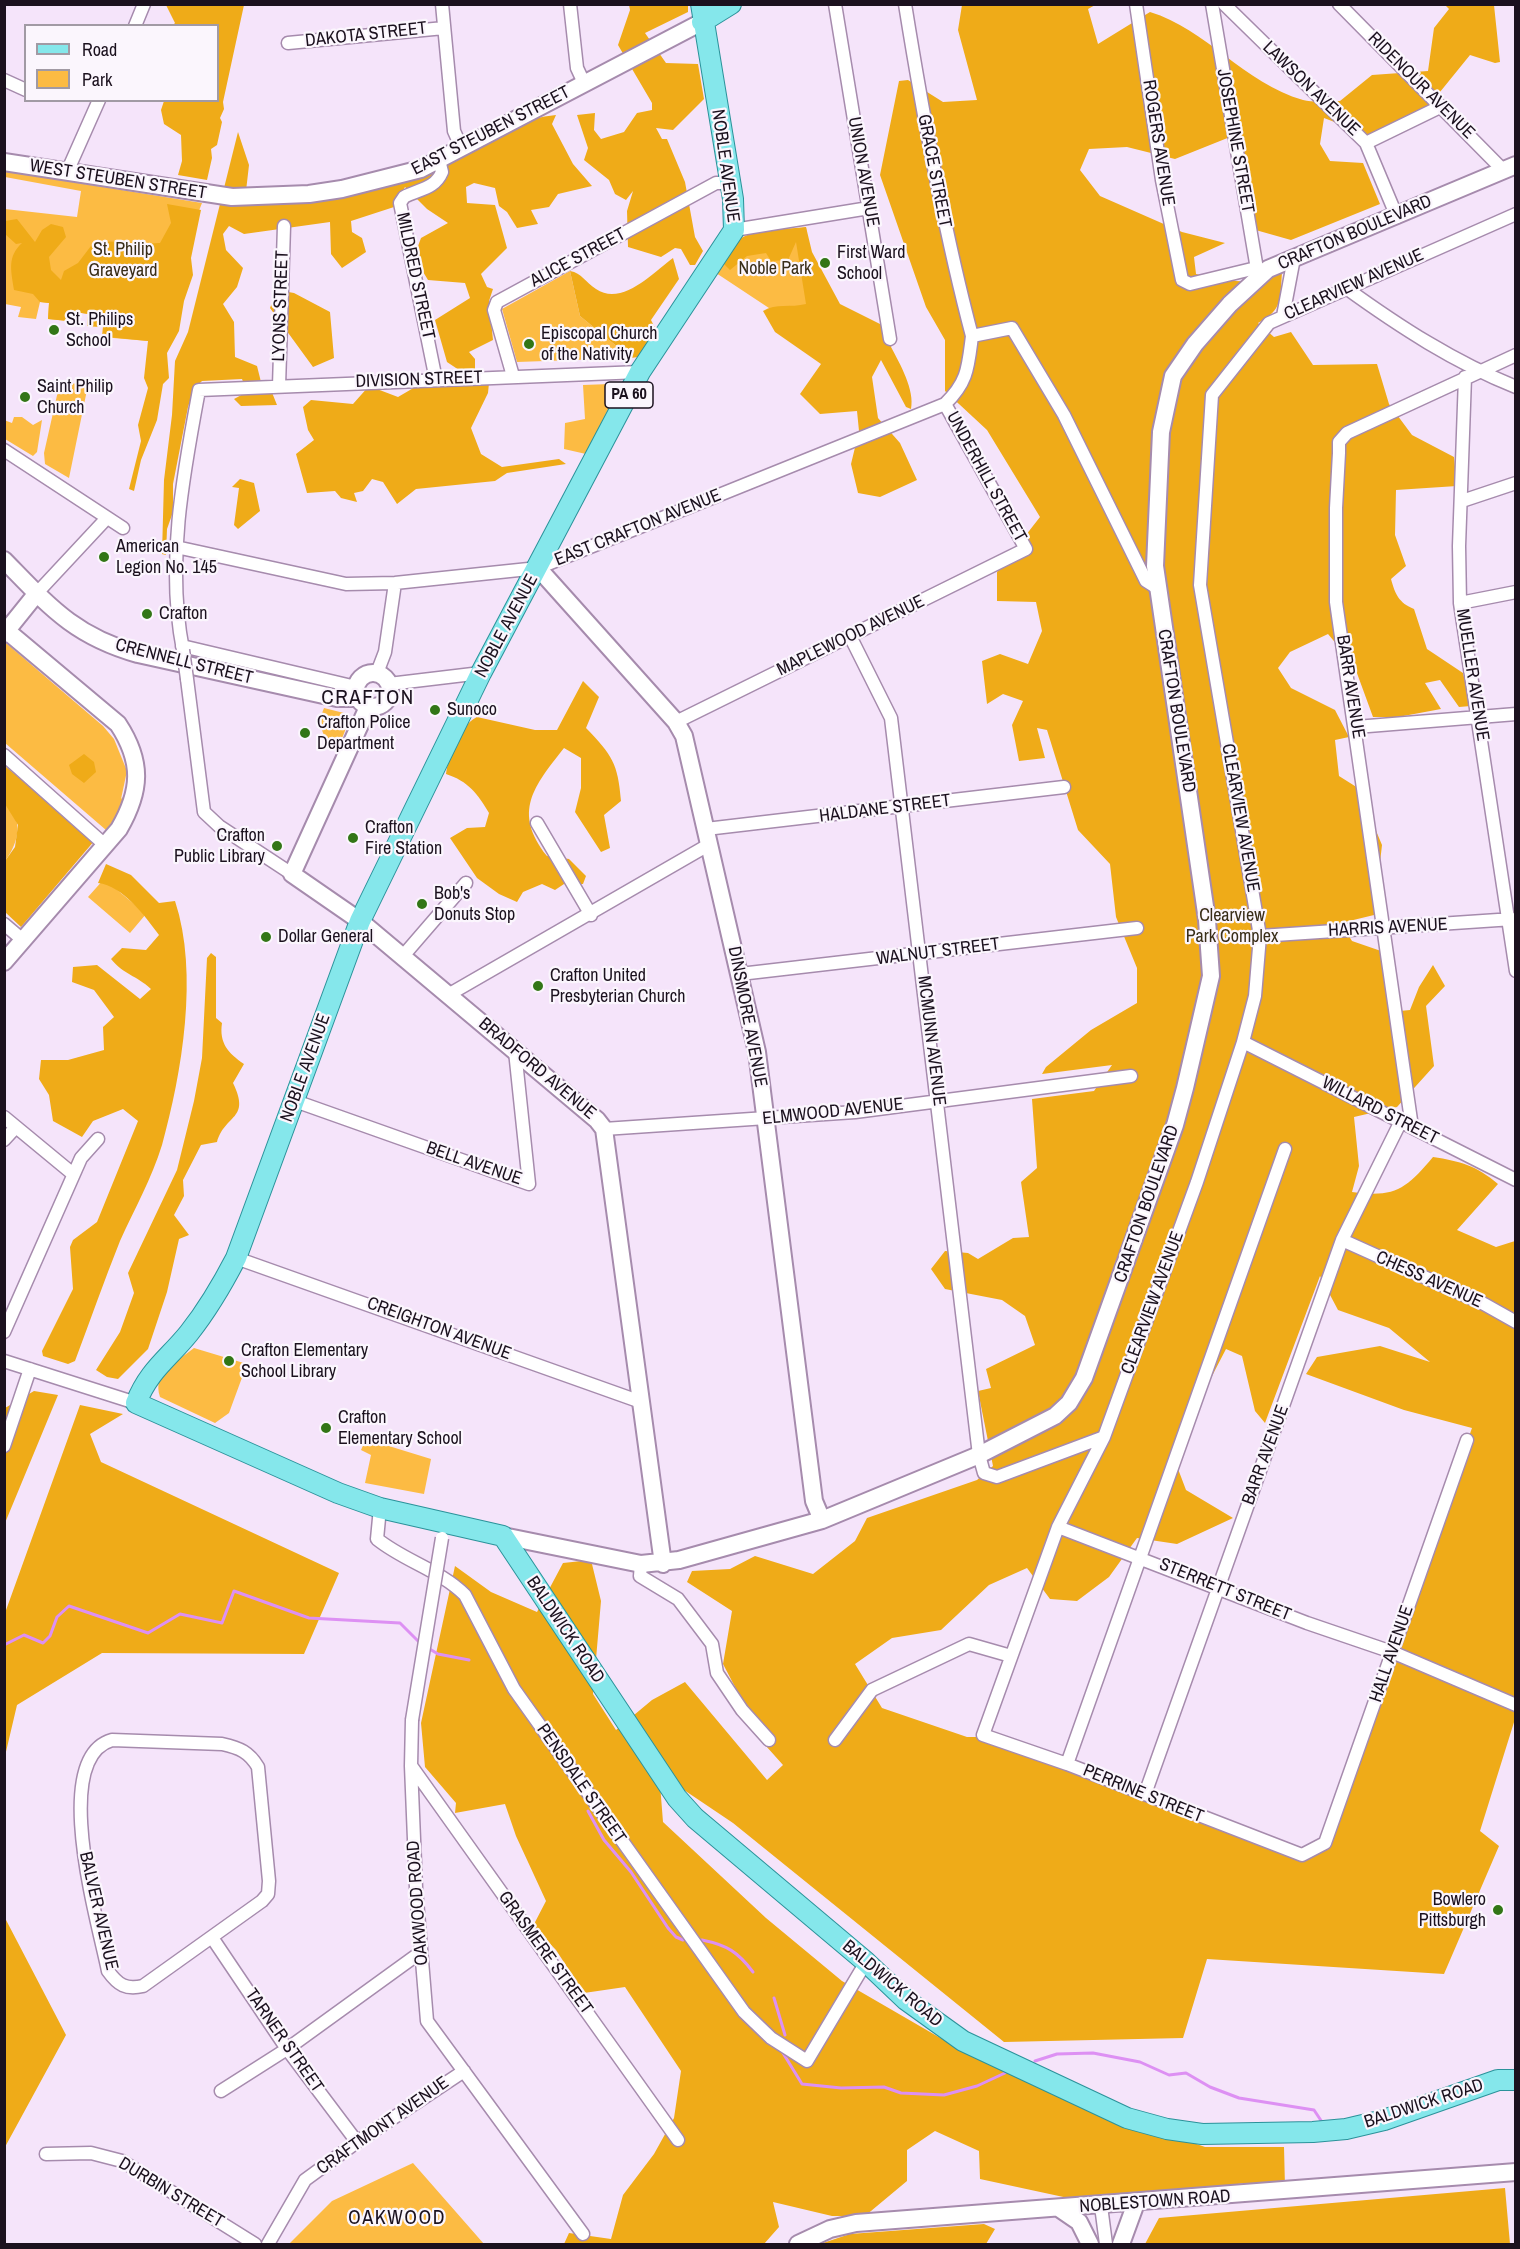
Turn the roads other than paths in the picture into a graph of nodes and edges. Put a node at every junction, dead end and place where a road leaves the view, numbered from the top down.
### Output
1 (144, 4) edge
2 (442, 4) edge
3 (570, 4) edge
4 (730, 4) edge
5 (835, 4) edge
6 (905, 4) edge
7 (1136, 4) edge
8 (1212, 4) edge
9 (1224, 4) edge
10 (1338, 4) edge
11 (701, 13) edge
12 (136, 24) edge
13 (444, 28) junction
14 (288, 43) dead end
15 (4, 80) edge
16 (584, 83) junction
17 (24, 89) edge
18 (98, 102) edge
19 (1442, 106) junction
20 (1366, 143) junction
21 (462, 149) junction
22 (439, 160) junction
23 (4, 162) edge
24 (1509, 167) edge
25 (67, 172) junction
26 (730, 183) junction
27 (232, 197) joint
28 (869, 208) junction
29 (1515, 214) edge
30 (1397, 217) junction
31 (284, 226) dead end
32 (734, 230) junction
33 (1294, 258) junction
34 (1257, 272) junction
35 (1346, 288) junction
36 (1283, 315) junction
37 (972, 336) junction
38 (890, 339) dead end
39 (1515, 355) edge
40 (640, 372) junction
41 (1478, 372) junction
42 (513, 376) junction
43 (1465, 377) junction
44 (436, 380) junction
45 (279, 386) junction
46 (1515, 387) edge
47 (945, 404) junction
48 (4, 450) edge
49 (1515, 483) edge
50 (1462, 501) junction
51 (102, 514) junction
52 (123, 528) dead end
53 (176, 547) junction
54 (1026, 549) joint
55 (4, 560) edge
56 (538, 568) junction
57 (395, 583) junction
58 (1157, 588) junction
59 (1515, 592) edge
60 (37, 593) junction
61 (1460, 603) junction
62 (5, 631) edge
63 (850, 636) junction
64 (182, 648) junction
65 (481, 673) junction
66 (383, 678) junction
67 (360, 697) junction
68 (1515, 714) edge
69 (1479, 717) junction
70 (676, 722) junction
71 (1356, 727) junction
72 (4, 755) edge
73 (1064, 787) dead end
74 (903, 807) junction
75 (537, 823) dead end
76 (708, 837) junction
77 (105, 845) junction
78 (292, 874) junction
79 (466, 883) dead end
80 (591, 915) junction
81 (1512, 920) edge
82 (360, 921) junction
83 (4, 924) edge
84 (1137, 928) dead end
85 (1384, 929) junction
86 (1260, 936) junction
87 (24, 941) junction
88 (920, 955) junction
89 (403, 956) junction
90 (4, 962) edge
91 (1515, 971) edge
92 (740, 974) junction
93 (448, 995) junction
94 (1244, 1042) junction
95 (515, 1051) junction
96 (1131, 1076) dead end
97 (295, 1101) junction
98 (939, 1101) junction
99 (4, 1117) edge
100 (766, 1120) junction
101 (1406, 1124) junction
102 (16, 1127) junction
103 (604, 1129) junction
104 (98, 1139) dead end
105 (4, 1140) edge
106 (1285, 1149) dead end
107 (73, 1174) junction
108 (1515, 1180) edge
109 (1342, 1240) junction
110 (236, 1258) junction
111 (1515, 1322) edge
112 (4, 1332) edge
113 (4, 1361) edge
114 (30, 1369) junction
115 (641, 1402) junction
116 (136, 1403) junction
117 (1104, 1437) junction
118 (1467, 1440) dead end
119 (4, 1446) edge
120 (979, 1455) junction
121 (380, 1508) junction
122 (822, 1520) junction
123 (1058, 1527) junction
124 (444, 1531) junction
125 (502, 1536) junction
126 (1140, 1557) junction
127 (641, 1564) junction
128 (663, 1564) junction
129 (1219, 1587) junction
130 (1392, 1652) junction
131 (1011, 1656) junction
132 (1515, 1705) edge
133 (983, 1735) joint
134 (768, 1740) dead end
135 (835, 1740) dead end
136 (1067, 1764) junction
137 (411, 1766) junction
138 (1145, 1794) junction
139 (1302, 1855) joint
140 (213, 1939) junction
141 (422, 1952) junction
142 (866, 1962) junction
143 (287, 2049) junction
144 (464, 2071) junction
145 (1515, 2080) edge
146 (221, 2091) dead end
147 (678, 2140) dead end
148 (357, 2142) junction
149 (46, 2154) dead end
150 (1515, 2172) edge
151 (1136, 2203) junction
152 (1101, 2206) junction
153 (1060, 2209) junction
154 (583, 2234) dead end
155 (255, 2244) edge
156 (268, 2244) edge
157 (798, 2244) edge
158 (1090, 2244) edge
159 (1106, 2244) edge
160 (1121, 2244) edge

1 - 12 street
2 - 13 street
3 - 16 street
4 - 11 main road, EAST STEUBEN STREET
5 - 28 street, UNION AVENUE
6 - 37 street, GRACE STREET
7 - 34 street, ROGERS AVENUE
8 - 34 street, JOSEPHINE STREET
9 - 20 street, LAWSON AVENUE
10 - 19 street, RIDENOUR AVENUE
11 - 16 main road, EAST STEUBEN STREET
11 - 26 main road, NOBLE AVENUE
13 - 14 street, DAKOTA STREET
13 - 21 street
15 - 17 street
16 - 21 main road, EAST STEUBEN STREET
18 - 25 street
19 - 20 street
19 - 24 street, RIDENOUR AVENUE
20 - 30 street, LAWSON AVENUE
21 - 22 main road, EAST STEUBEN STREET
22 - 27 main road, EAST STEUBEN STREET
22 - 44 street, MILDRED STREET
23 - 25 main road, WEST STEUBEN STREET
24 - 30 main road, CRAFTON BOULEVARD
25 - 27 main road, WEST STEUBEN STREET
26 - 32 main road, NOBLE AVENUE
26 - 42 street, ALICE STREET
28 - 32 street
28 - 38 street, UNION AVENUE
29 - 35 street, CLEARVIEW AVENUE
30 - 33 main road, CRAFTON BOULEVARD
31 - 45 street, LYONS STREET
32 - 40 main road, NOBLE AVENUE / PA 60
33 - 34 main road, CRAFTON BOULEVARD
33 - 36 street
34 - 58 main road, CRAFTON BOULEVARD
35 - 36 street, CLEARVIEW AVENUE
35 - 41 street
36 - 86 street, CLEARVIEW AVENUE
37 - 47 street
37 - 58 street
39 - 41 street, BARR AVENUE
40 - 42 street, DIVISION STREET
40 - 56 main road, NOBLE AVENUE / PA 60
41 - 43 street, BARR AVENUE
41 - 46 street
42 - 44 street, DIVISION STREET
43 - 50 street, MUELLER AVENUE
43 - 71 street, BARR AVENUE
44 - 45 street, DIVISION STREET
45 - 53 street, DIVISION STREET
47 - 54 street, UNDERHILL STREET
47 - 56 street, EAST CRAFTON AVENUE
48 - 51 street
49 - 50 street
50 - 61 street, MUELLER AVENUE
51 - 52 street
51 - 60 street
53 - 57 street, EAST CRAFTON AVENUE
53 - 64 street
54 - 63 street, MAPLEWOOD AVENUE
55 - 60 main road, CRENNELL STREET
56 - 57 street, EAST CRAFTON AVENUE
56 - 65 main road, NOBLE AVENUE
56 - 70 main road, DINSMORE AVENUE
57 - 66 street
58 - 120 main road, CRAFTON BOULEVARD
59 - 61 street
60 - 62 main road
60 - 67 main road, CRENNELL STREET
61 - 69 street, MUELLER AVENUE
62 - 77 main road
63 - 70 street, MAPLEWOOD AVENUE
63 - 74 street, MCMUNN AVENUE
64 - 67 street
64 - 78 street, BRADFORD AVENUE, bridge
65 - 66 street
65 - 82 main road, NOBLE AVENUE
66 - 67 main road
66 - 67 main road
67 - 78 main road
68 - 69 street
69 - 71 street
69 - 81 street, MUELLER AVENUE
70 - 76 main road, DINSMORE AVENUE
71 - 85 street, BARR AVENUE
72 - 77 street
73 - 74 street, HALDANE STREET
74 - 76 street, HALDANE STREET
74 - 88 street, MCMUNN AVENUE
75 - 80 street
76 - 80 street, HALDANE STREET
76 - 92 main road, DINSMORE AVENUE
77 - 87 main road
78 - 82 main road, BRADFORD AVENUE
79 - 89 street
80 - 93 street, HALDANE STREET
81 - 85 street, HARRIS AVENUE
81 - 91 street, MUELLER AVENUE
82 - 89 main road, BRADFORD AVENUE
82 - 97 main road, NOBLE AVENUE
83 - 87 street
84 - 88 street, WALNUT STREET
85 - 86 street, HARRIS AVENUE
85 - 101 street, BARR AVENUE
86 - 94 street, CLEARVIEW AVENUE
87 - 90 main road
88 - 92 street, WALNUT STREET
88 - 98 street, MCMUNN AVENUE
89 - 93 main road, BRADFORD AVENUE
92 - 100 main road, DINSMORE AVENUE
93 - 95 main road, BRADFORD AVENUE
94 - 101 street, WILLARD STREET
94 - 117 street, CLEARVIEW AVENUE
95 - 97 street, BELL AVENUE
95 - 103 main road, BRADFORD AVENUE
96 - 98 street, ELMWOOD AVENUE
97 - 110 main road, NOBLE AVENUE
98 - 100 street, ELMWOOD AVENUE
98 - 120 street, MCMUNN AVENUE
99 - 102 street
100 - 103 street, ELMWOOD AVENUE
100 - 122 main road, DINSMORE AVENUE
101 - 108 street, WILLARD STREET
101 - 109 street, BARR AVENUE
102 - 105 street
102 - 107 street
103 - 115 main road, BRADFORD AVENUE
104 - 107 street
106 - 126 street
107 - 112 street
109 - 111 street, CHESS AVENUE
109 - 129 street, BARR AVENUE
110 - 115 street, CREIGHTON AVENUE
110 - 116 main road, NOBLE AVENUE
113 - 114 street
114 - 116 street
114 - 119 street
115 - 128 main road, BRADFORD AVENUE
116 - 121 main road
117 - 120 street
117 - 123 street, CLEARVIEW AVENUE
118 - 130 street, HALL AVENUE
120 - 122 main road, CRAFTON BOULEVARD
121 - 124 main road
121 - 142 street, PENSDALE STREET
122 - 128 main road, CRAFTON BOULEVARD
123 - 126 street, STERRETT STREET
123 - 131 street, CLEARVIEW AVENUE
124 - 125 main road
124 - 137 street, OAKWOOD ROAD, bridge
125 - 127 main road, CRAFTON BOULEVARD
125 - 142 main road, BALDWICK ROAD
126 - 129 street, STERRETT STREET
126 - 136 street
127 - 128 main road, CRAFTON BOULEVARD
127 - 134 street
129 - 130 street, STERRETT STREET
129 - 138 street, BARR AVENUE
130 - 132 street, STERRETT STREET
130 - 139 street, HALL AVENUE
131 - 133 street, CLEARVIEW AVENUE
131 - 135 street
133 - 136 street, PERRINE STREET
136 - 138 street, PERRINE STREET
137 - 141 street, OAKWOOD ROAD
137 - 147 street, GRASMERE STREET
138 - 139 street, PERRINE STREET
140 - 140 street, BALVER AVENUE
140 - 143 street, TARNER STREET
141 - 143 street
141 - 144 street, OAKWOOD ROAD
142 - 145 main road, BALDWICK ROAD
143 - 146 street
143 - 148 street, TARNER STREET
144 - 148 street, CRAFTMONT AVENUE
144 - 154 street, OAKWOOD ROAD
148 - 156 street, CRAFTMONT AVENUE
149 - 155 street, DURBIN STREET
150 - 151 main road, NOBLESTOWN ROAD
151 - 152 main road, NOBLESTOWN ROAD
151 - 160 main road
152 - 153 main road, NOBLESTOWN ROAD
152 - 159 street
153 - 157 main road, NOBLESTOWN ROAD
153 - 158 main road

